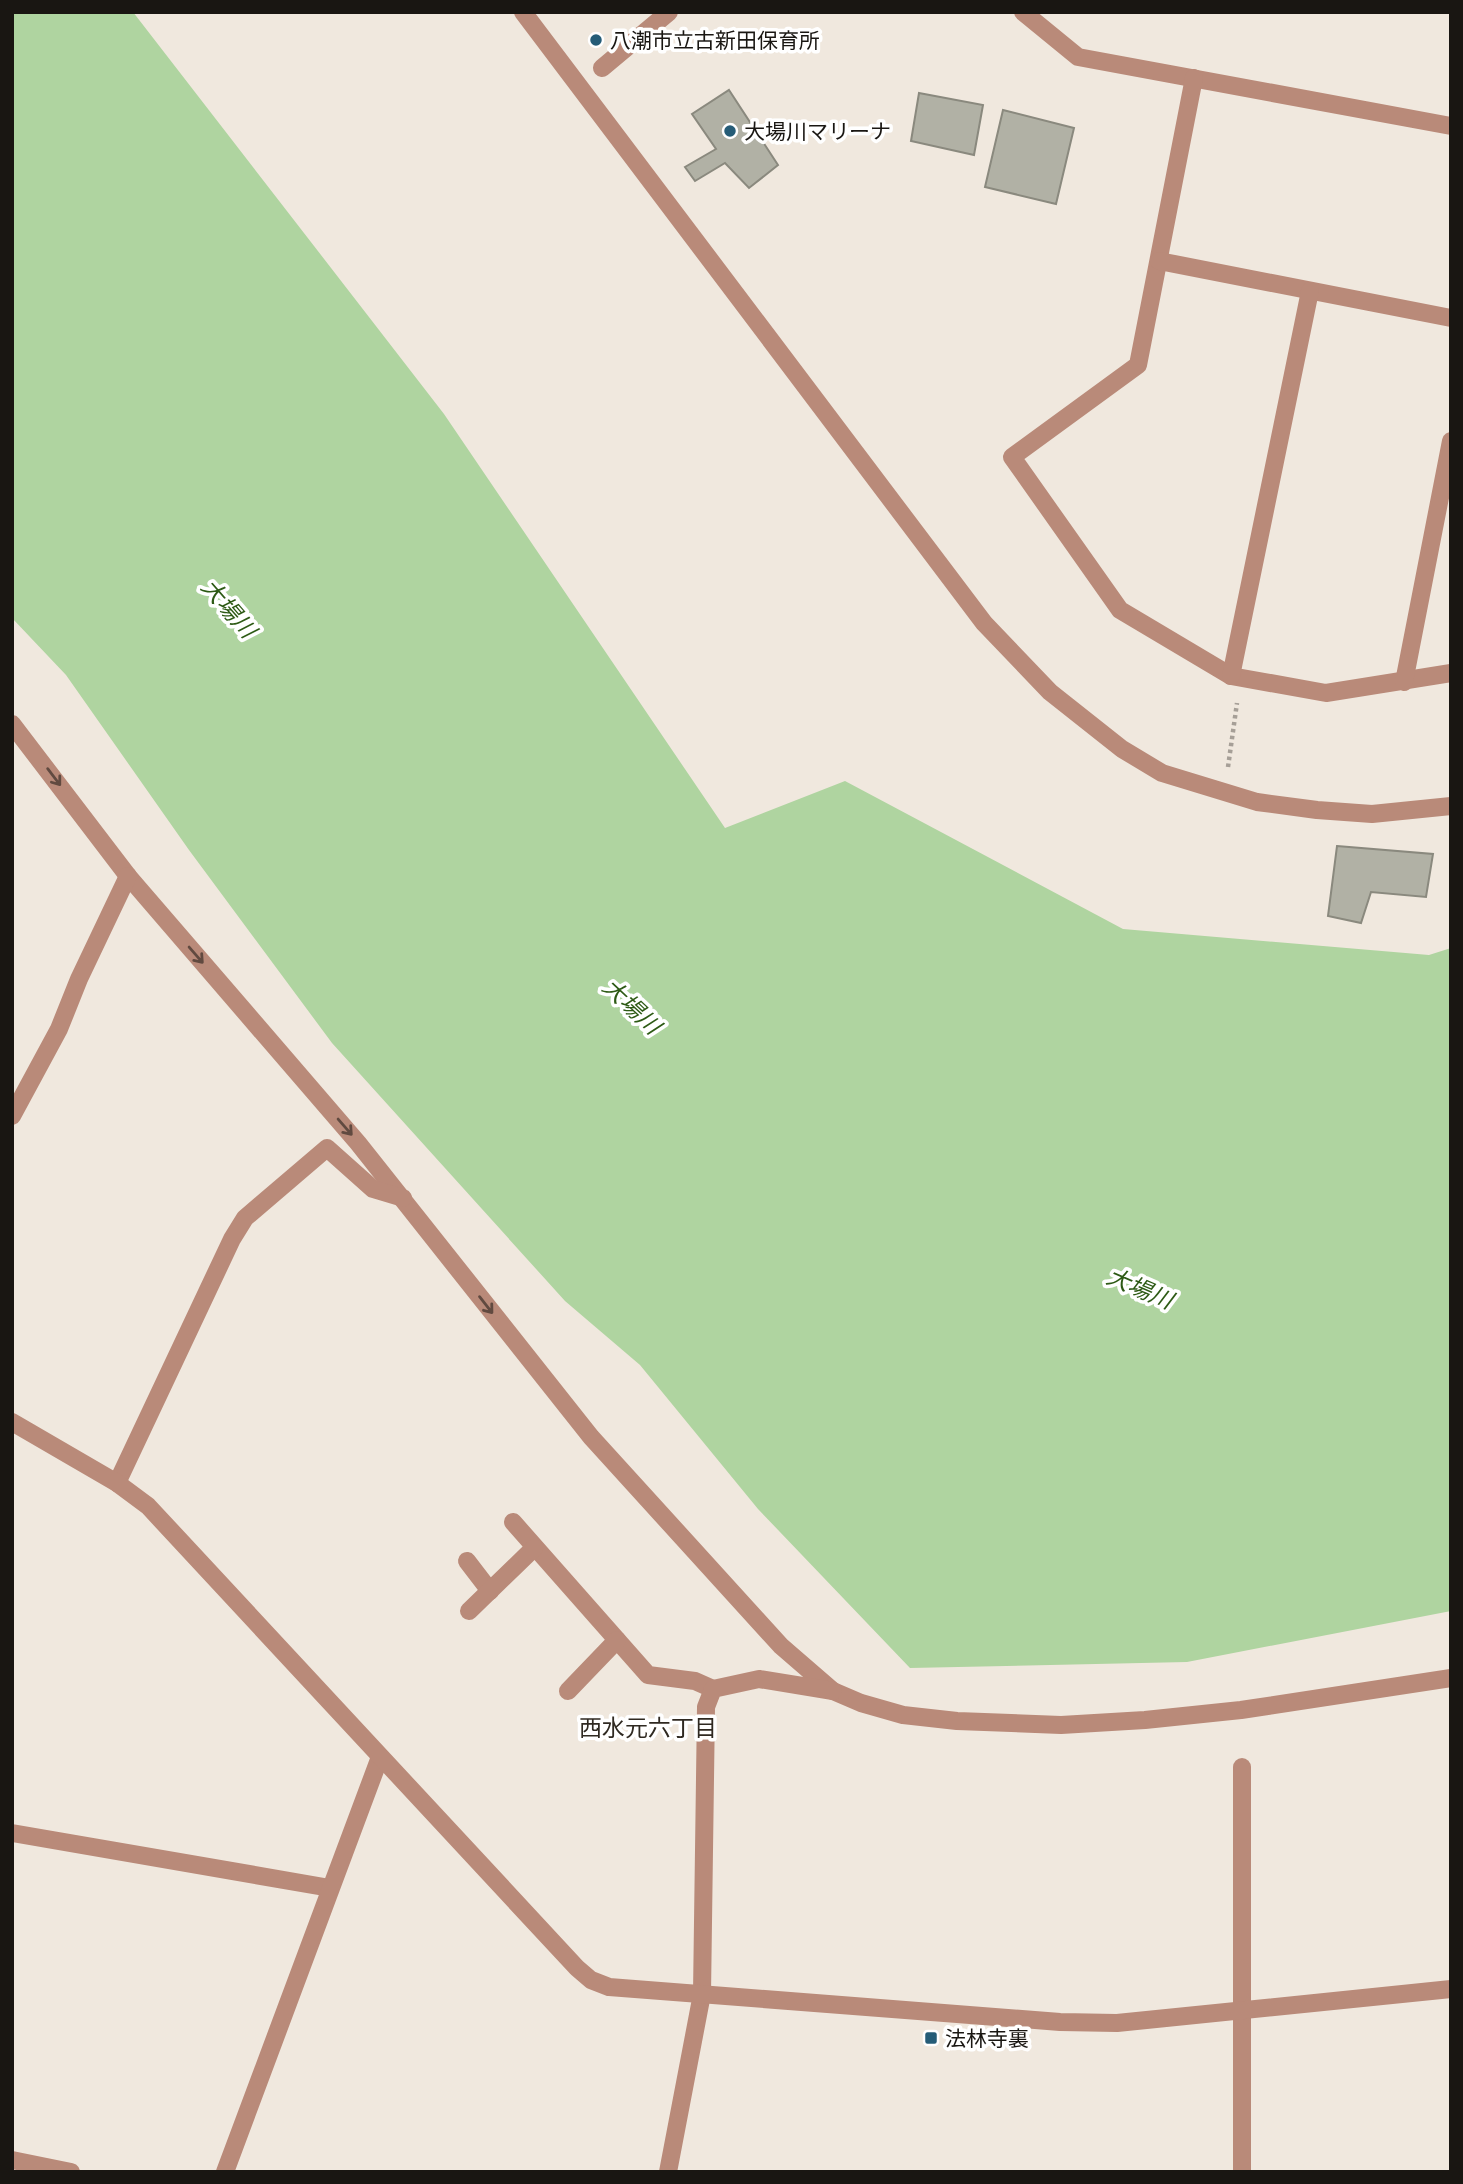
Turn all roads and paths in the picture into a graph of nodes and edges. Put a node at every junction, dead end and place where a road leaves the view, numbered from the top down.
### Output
1 (523, 12) edge
2 (668, 12) edge
3 (1024, 13) edge
4 (602, 68) dead end
5 (1194, 78) junction
6 (1451, 126) edge
7 (1158, 261) junction
8 (1310, 291) junction
9 (1451, 318) edge
10 (1451, 441) edge
11 (1451, 673) edge
12 (1236, 677) junction
13 (1404, 682) junction
14 (12, 724) edge
15 (1224, 792) junction
16 (1451, 806) edge
17 (128, 876) junction
18 (13, 1114) edge
19 (403, 1198) junction
20 (12, 1422) edge
21 (117, 1483) junction
22 (513, 1522) dead end
23 (534, 1548) junction
24 (467, 1561) dead end
25 (490, 1591) junction
26 (470, 1611) dead end
27 (617, 1640) junction
28 (1451, 1678) edge
29 (713, 1689) junction
30 (568, 1691) dead end
31 (833, 1691) junction
32 (380, 1757) junction
33 (1242, 1767) dead end
34 (12, 1832) edge
35 (330, 1888) junction
36 (1451, 1989) edge
37 (702, 1994) junction
38 (1243, 2011) junction
39 (12, 2160) edge
40 (71, 2172) edge
41 (225, 2172) edge
42 (668, 2172) edge
43 (1242, 2172) edge

1 - 15 street
2 - 4 street
3 - 5 street
5 - 6 street
5 - 7 street
7 - 8 street
7 - 12 street
8 - 9 street
8 - 12 street
10 - 13 street
11 - 13 street
12 - 13 street
12 - 15 path
14 -> 17 street
15 - 16 street
17 - 18 street
17 -> 19 street
19 - 21 street
19 -> 31 street
20 - 21 street
21 - 32 street
22 - 23 street
23 - 25 street
23 - 27 street
24 - 25 street
25 - 26 street
27 - 29 street
27 - 30 street
28 - 31 street
29 - 31 street
29 - 37 street
32 - 35 street
32 - 37 street
33 - 38 street
34 - 35 street
35 - 41 street
36 - 38 street
37 - 38 street
37 - 42 street
38 - 43 street
39 - 40 street

